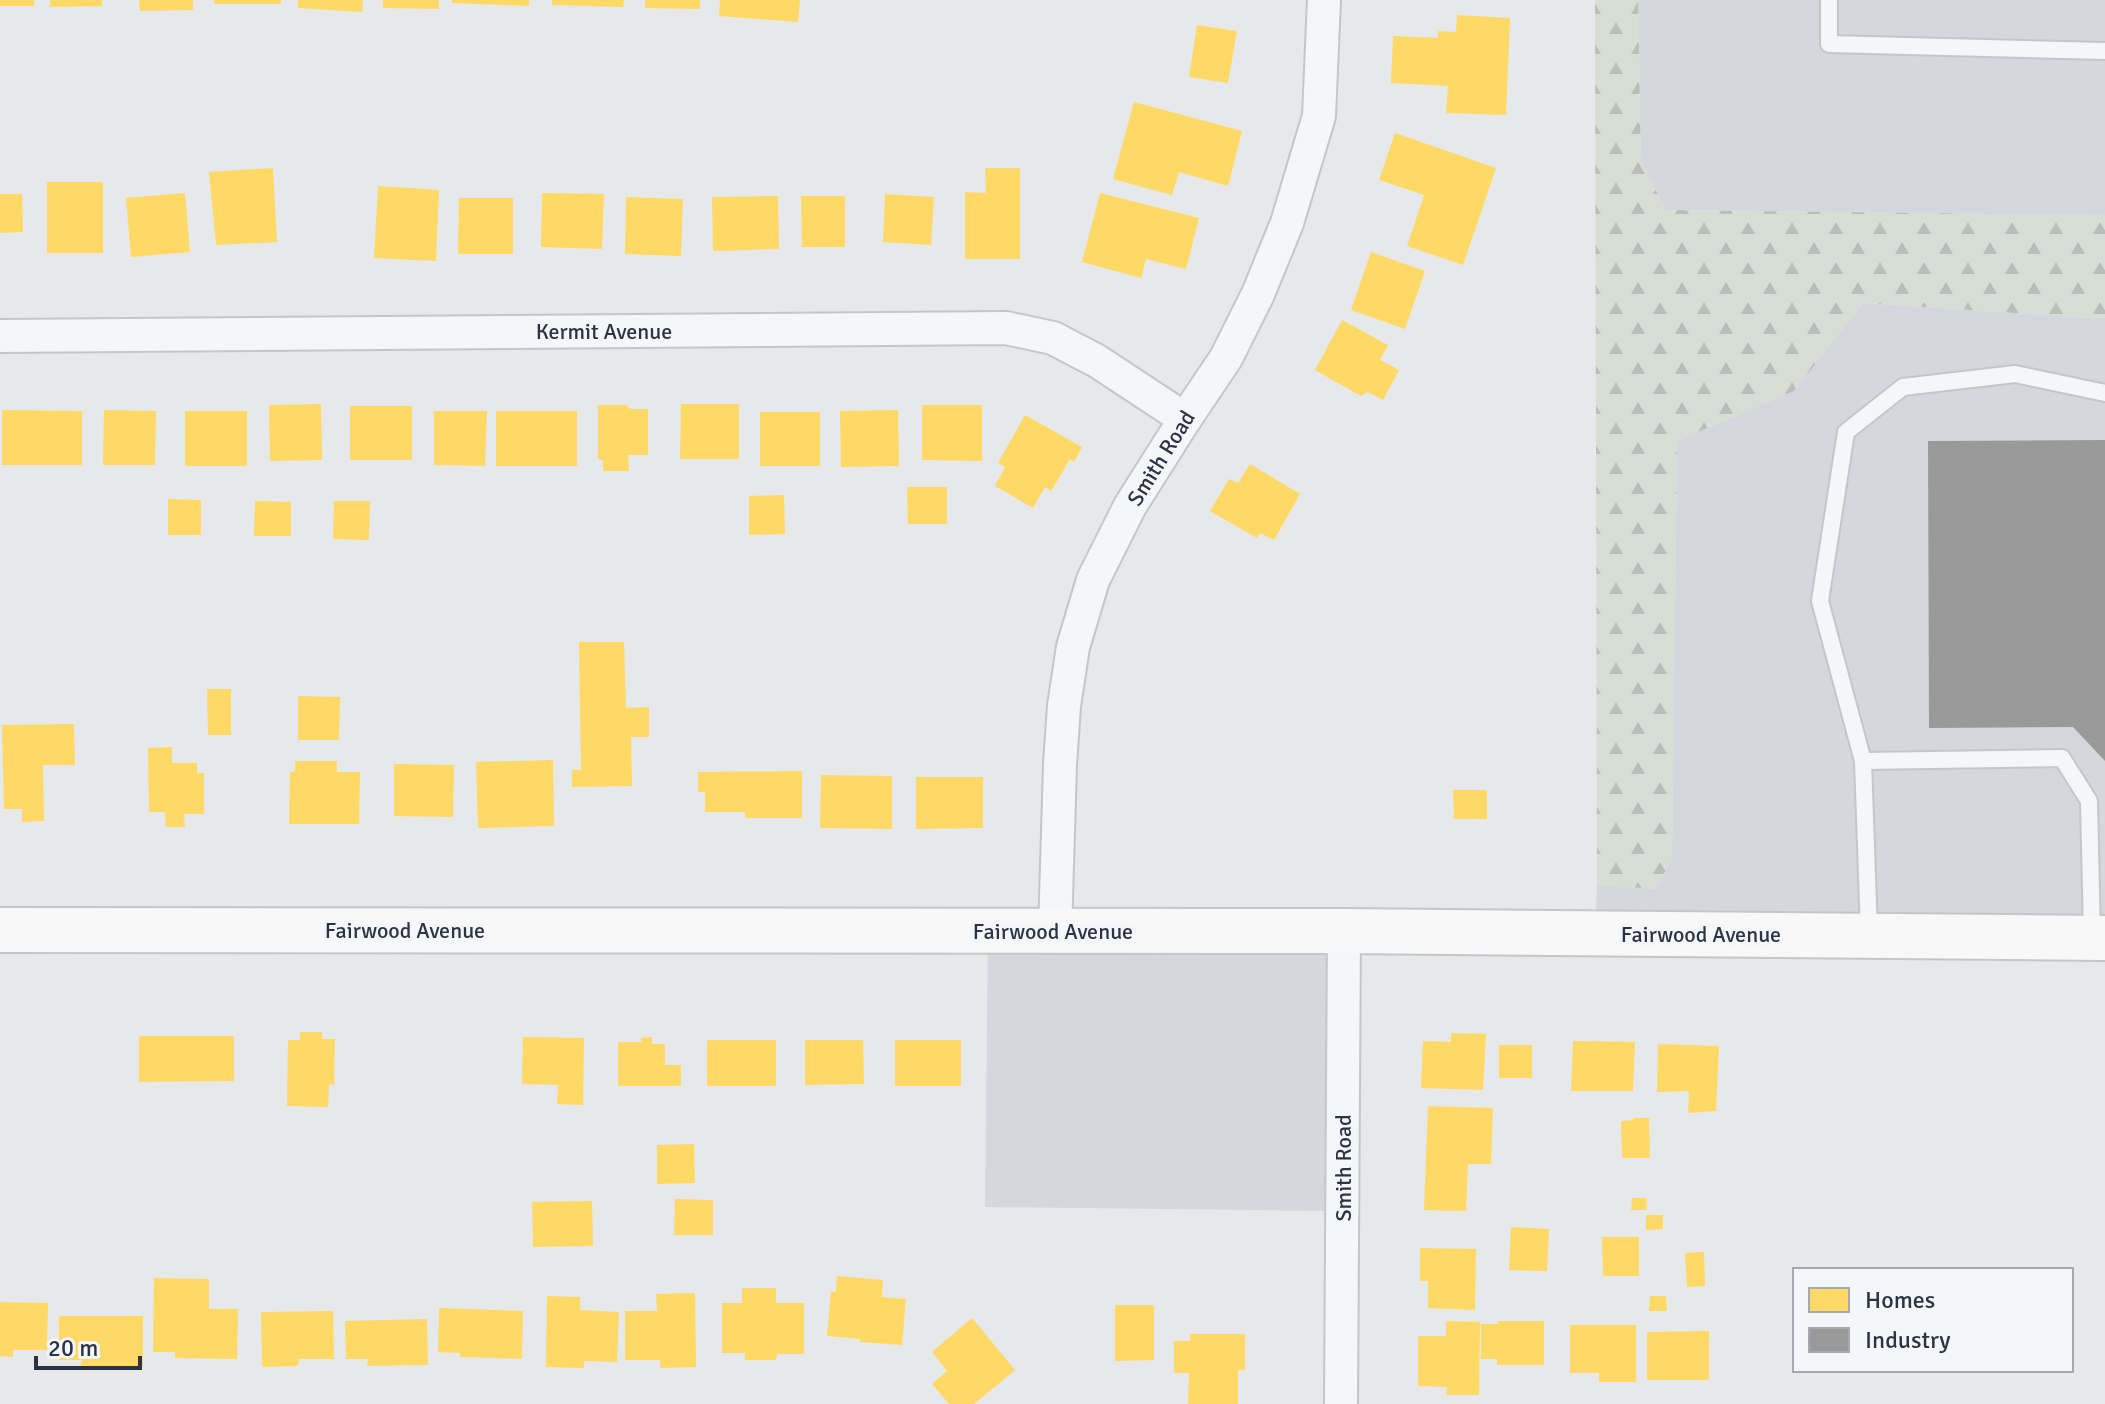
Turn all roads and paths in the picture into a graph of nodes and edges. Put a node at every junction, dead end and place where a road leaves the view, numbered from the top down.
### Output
1 (1324, 0) edge
2 (1829, 0) edge
3 (2105, 51) edge
4 (0, 336) edge
5 (2105, 393) edge
6 (1185, 419) junction
7 (1863, 761) junction
8 (0, 930) edge
9 (1344, 931) junction
10 (1055, 932) junction
11 (1869, 935) junction
12 (2099, 938) edge
13 (1341, 1404) edge

1 - 6 street, Smith Road
2 - 3 lane
4 - 6 street, Kermit Avenue
5 - 7 lane
6 - 10 street, Smith Road
7 - 11 lane
7 - 12 lane
8 - 10 street, Fairwood Avenue
9 - 10 street, Fairwood Avenue
9 - 11 street, Fairwood Avenue
9 - 13 street, Smith Road
11 - 12 street, Fairwood Avenue

